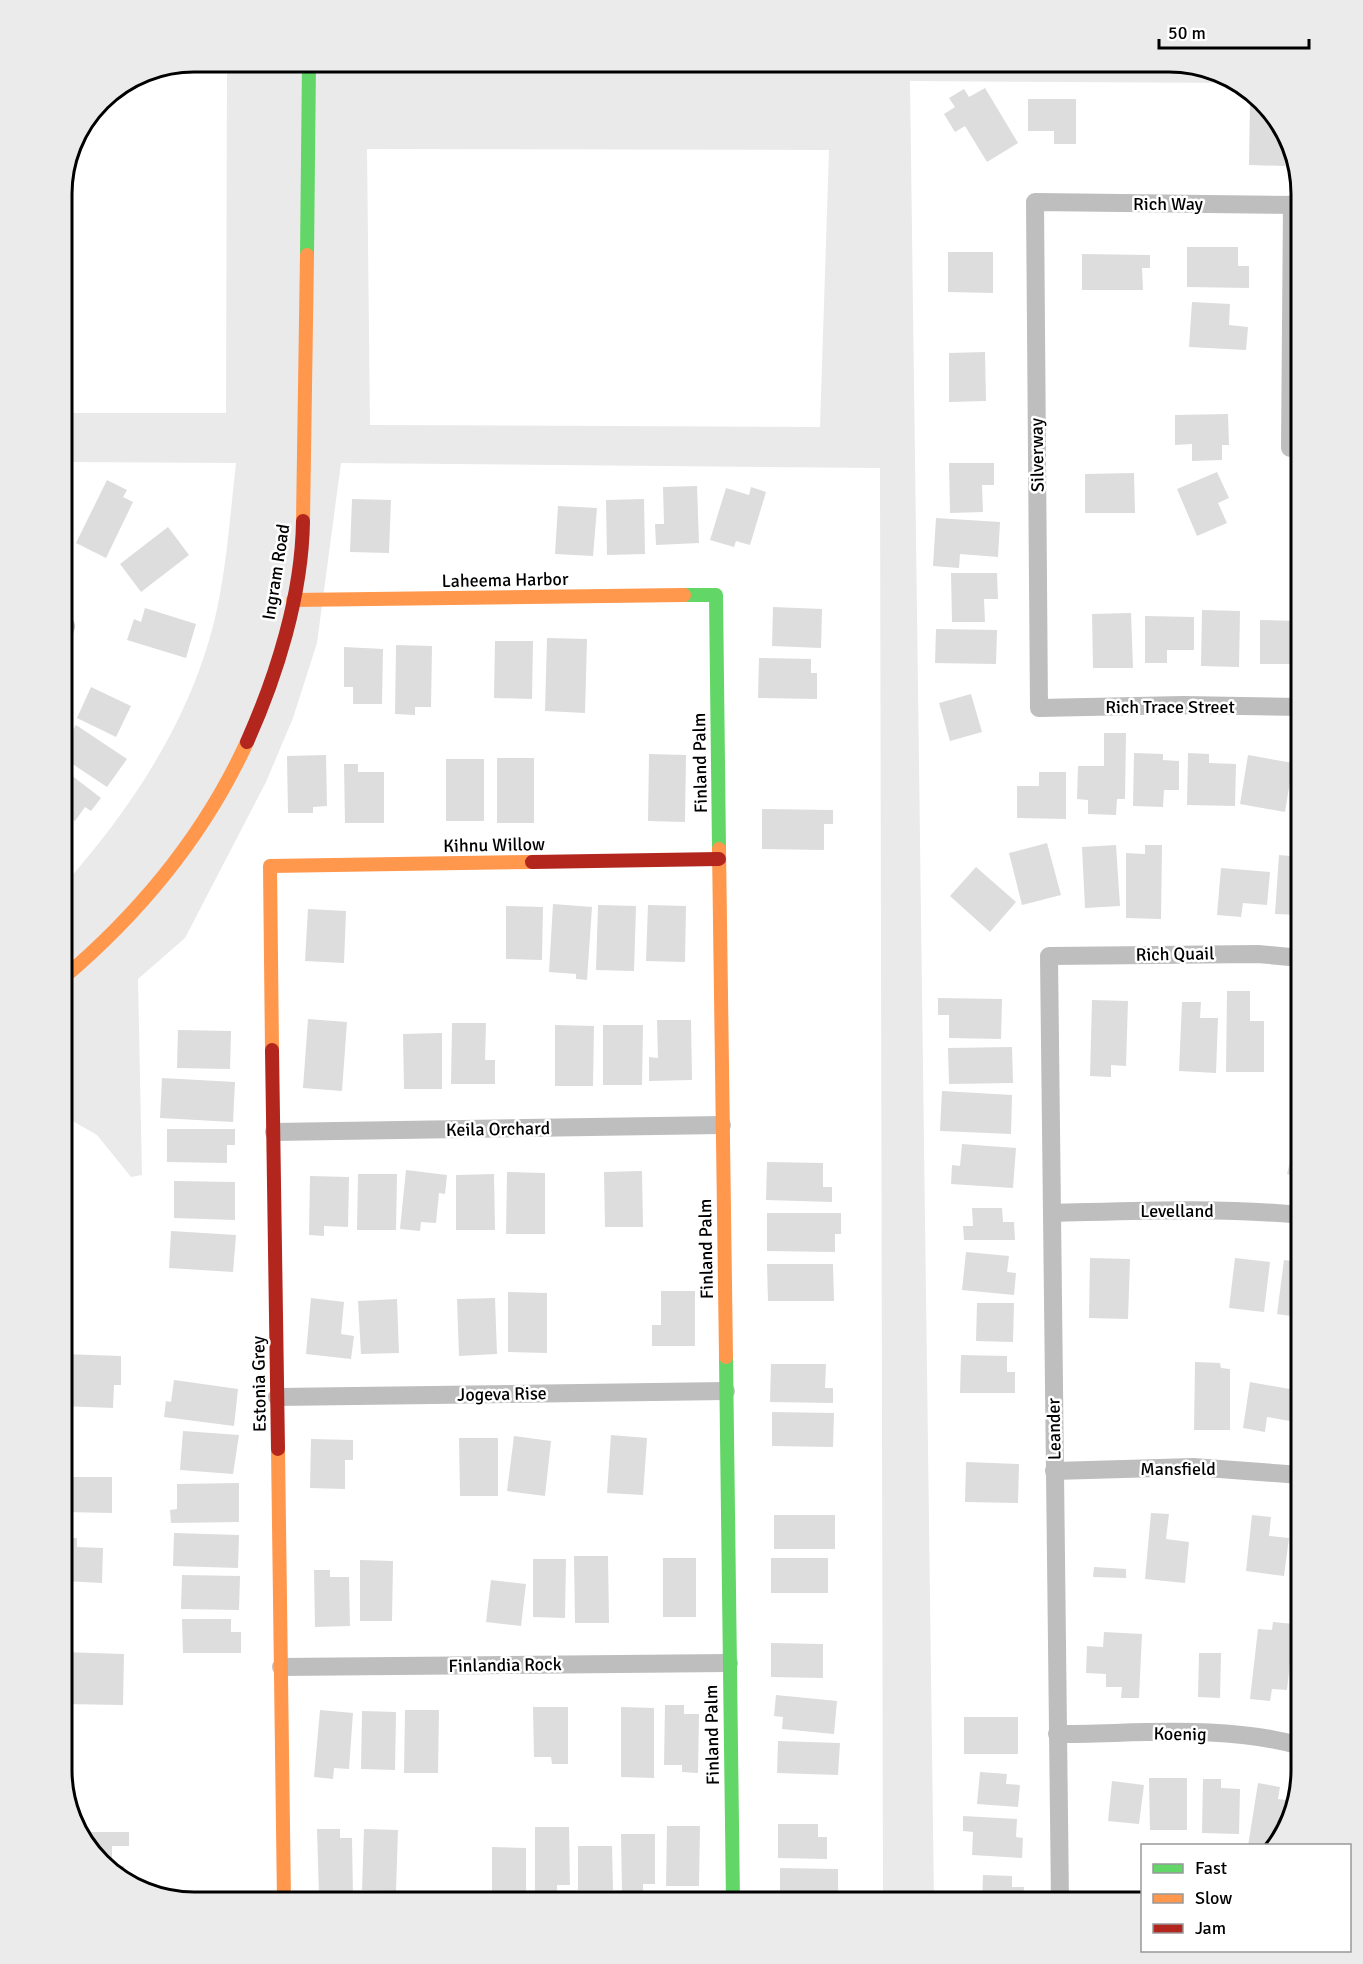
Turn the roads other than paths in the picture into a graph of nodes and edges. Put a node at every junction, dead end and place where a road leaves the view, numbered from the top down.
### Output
1 (309, 72) edge
2 (1035, 202) joint
3 (1291, 205) edge
4 (1291, 412) edge
5 (1290, 447) dead end
6 (716, 595) joint
7 (293, 600) junction
8 (1291, 707) edge
9 (1040, 708) joint
10 (719, 859) junction
11 (270, 866) joint
12 (1049, 956) joint
13 (1291, 957) edge
14 (72, 971) edge
15 (722, 1125) junction
16 (274, 1132) junction
17 (1052, 1213) junction
18 (1291, 1214) edge
19 (726, 1391) junction
20 (277, 1397) junction
21 (1054, 1471) junction
22 (1291, 1474) edge
23 (729, 1663) junction
24 (281, 1667) junction
25 (1057, 1734) junction
26 (1291, 1744) edge
27 (284, 1892) edge
28 (732, 1892) edge
29 (1060, 1892) edge

1 - 7 street, Ingram Road
2 - 3 street, Rich Way
2 - 9 street, Silverway
4 - 5 street
6 - 7 street, Laheema Harbor
6 - 10 street, Finland Palm
7 - 14 street, Ingram Road
8 - 9 street, Rich Trace Street
10 - 11 street, Kihnu Willow
10 - 15 street, Finland Palm
11 - 16 street, Estonia Grey
12 - 13 street, Rich Quail
12 - 17 street, Leander
15 - 16 street, Keila Orchard
15 - 19 street, Finland Palm
16 - 20 street, Estonia Grey
17 - 18 street, Levelland
17 - 21 street, Leander
19 - 20 street, Jogeva Rise
19 - 23 street, Finland Palm
20 - 24 street, Estonia Grey
21 - 22 street, Mansfield
21 - 25 street, Leander
23 - 24 street, Finlandia Rock
23 - 28 street, Finland Palm
24 - 27 street, Estonia Grey
25 - 26 street, Koenig
25 - 29 street, Leander

